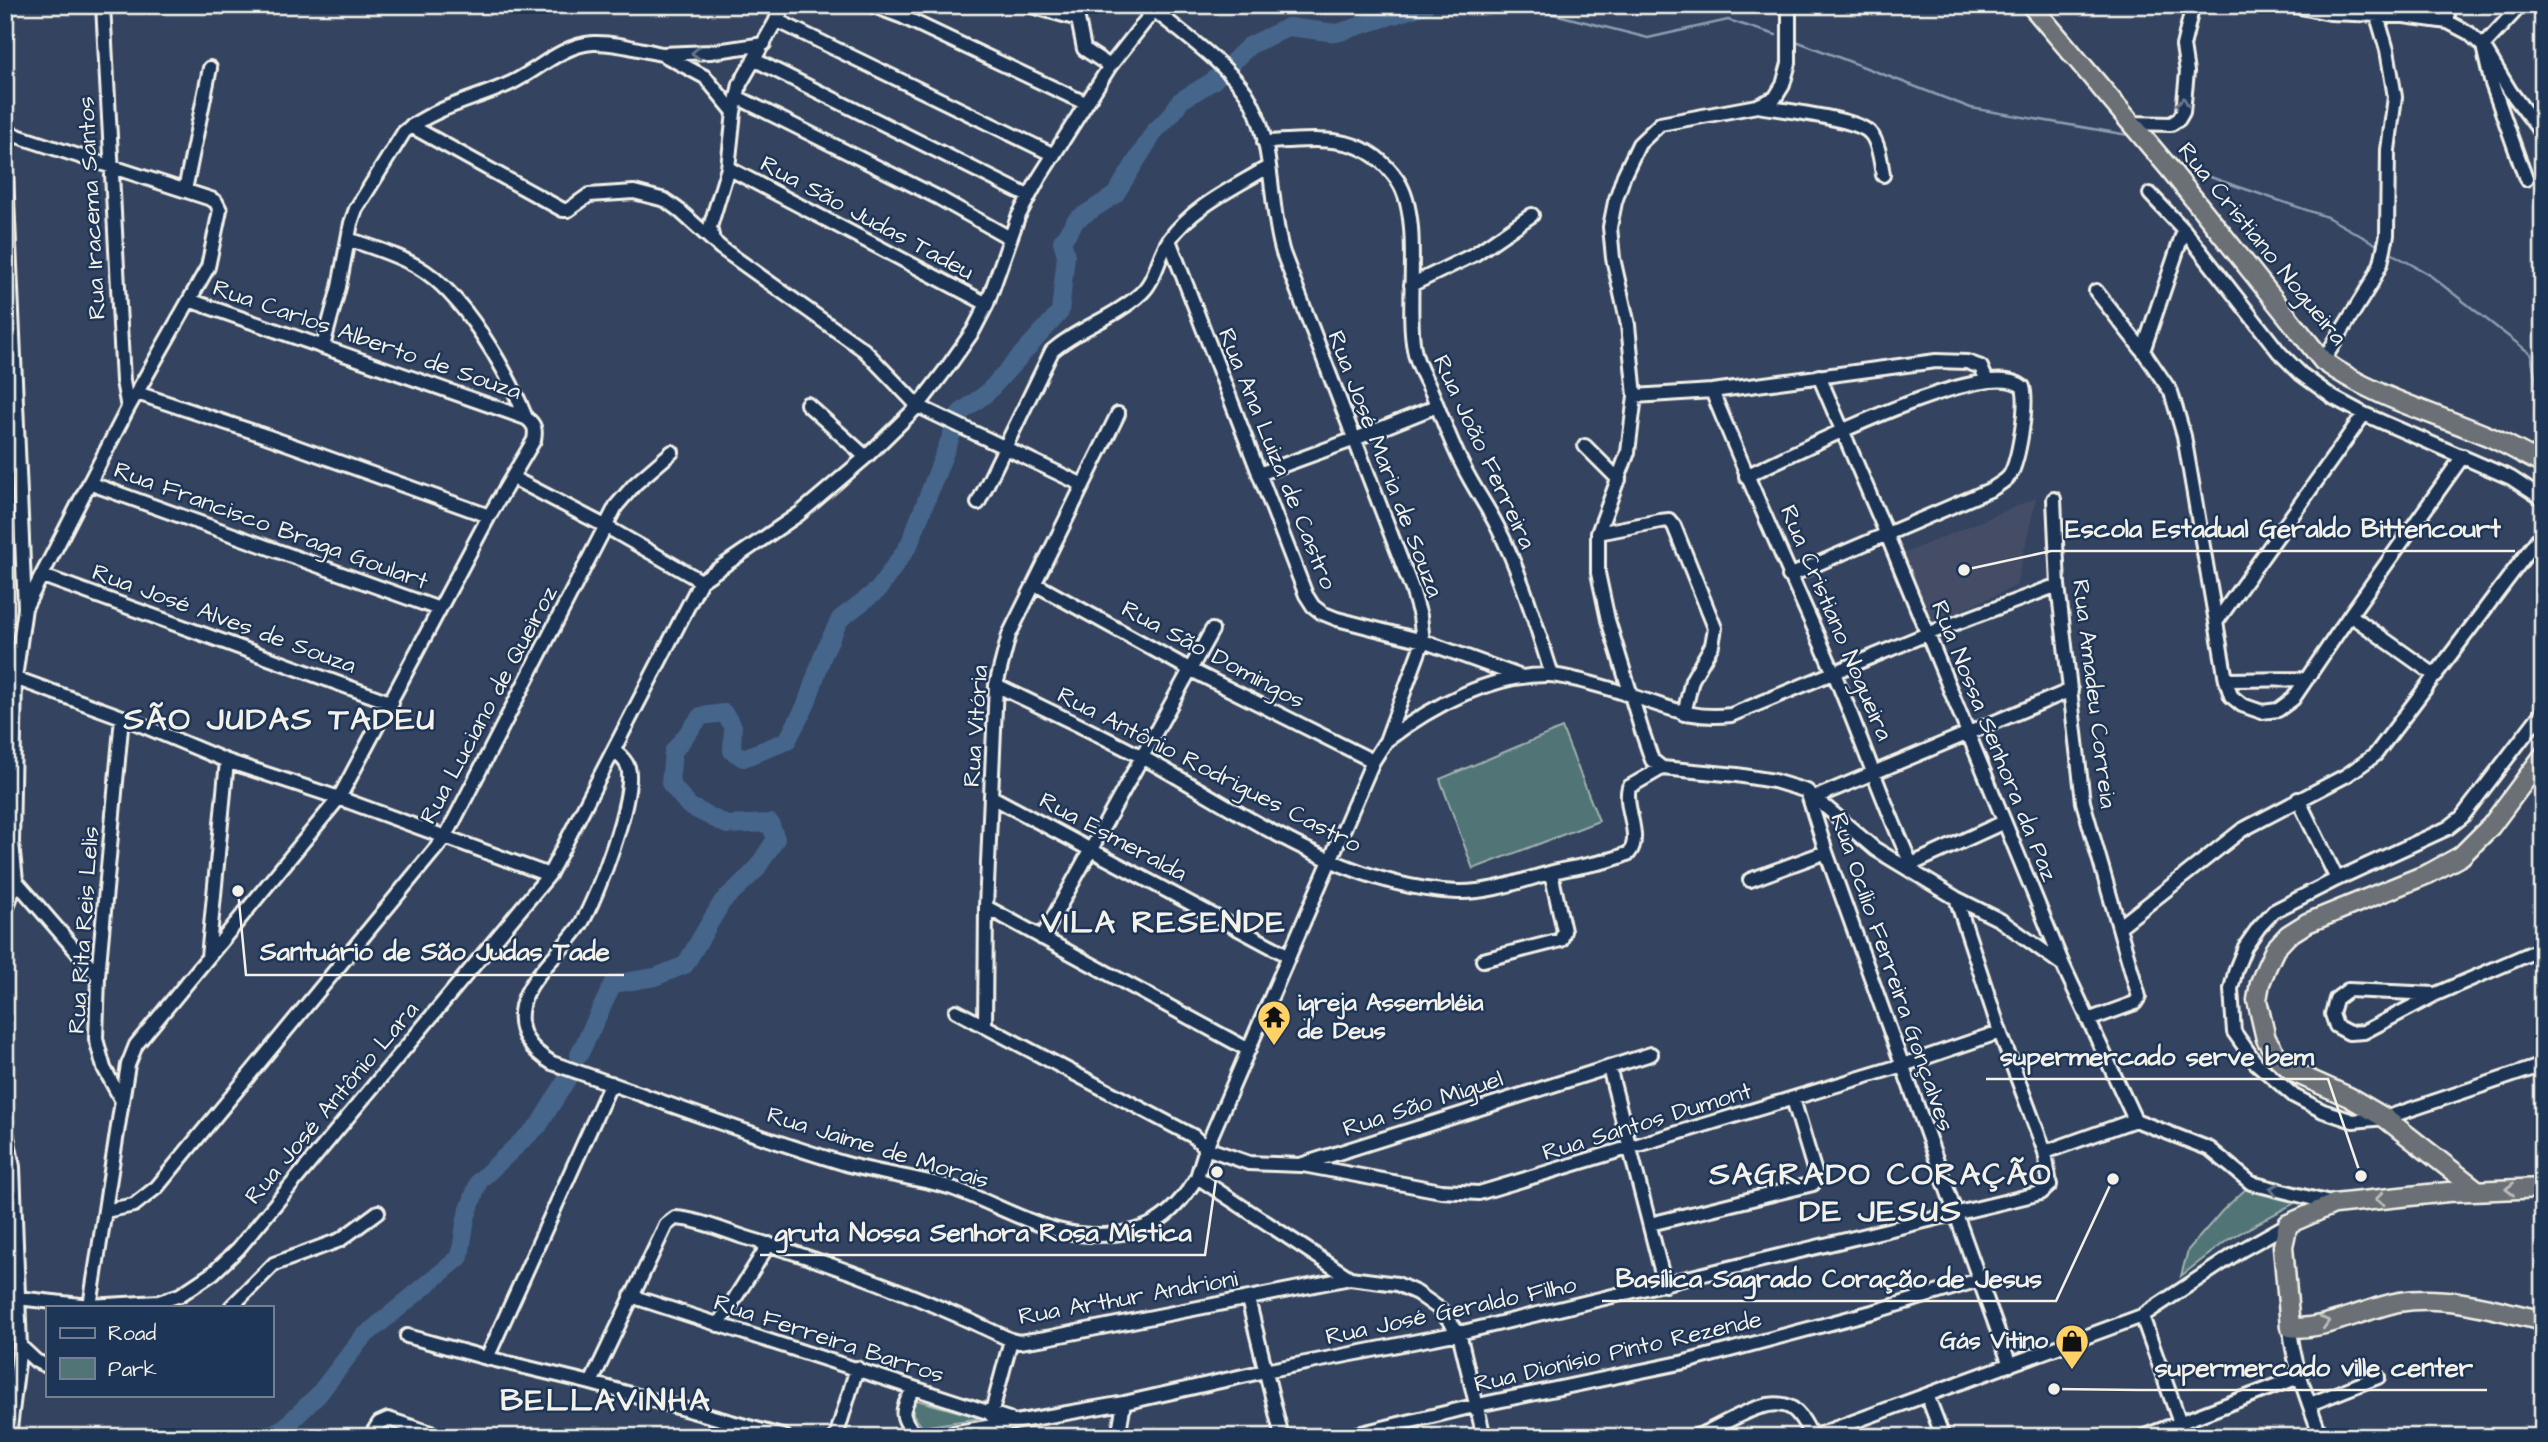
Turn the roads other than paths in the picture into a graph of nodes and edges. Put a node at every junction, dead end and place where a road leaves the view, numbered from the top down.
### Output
1 (103, 5) edge
2 (785, 5) edge
3 (871, 5) edge
4 (909, 5) edge
5 (1028, 5) edge
6 (1787, 5) edge
7 (2031, 5) edge
8 (2193, 5) edge
9 (2448, 5) edge
10 (2521, 5) edge
11 (2297, 6) edge
12 (1156, 8) edge
13 (2377, 16) junction
14 (903, 18) junction
15 (776, 20) junction
16 (2448, 22) junction
17 (764, 44) junction
18 (2483, 46) junction
19 (662, 54) junction
20 (755, 60) junction
21 (1110, 66) junction
22 (210, 68) dead end
23 (737, 97) junction
24 (1085, 103) junction
25 (1757, 106) junction
26 (734, 112) junction
27 (2130, 123) junction
28 (411, 126) junction
29 (5, 132) edge
30 (2543, 135) edge
31 (1264, 142) junction
32 (5, 152) edge
33 (1054, 155) junction
34 (1268, 167) junction
35 (110, 168) junction
36 (728, 168) junction
37 (1883, 175) dead end
38 (2526, 179) dead end
39 (186, 190) junction
40 (2150, 194) dead end
41 (1028, 197) junction
42 (1532, 215) dead end
43 (2184, 230) junction
44 (1010, 238) junction
45 (348, 239) junction
46 (1169, 240) junction
47 (713, 241) junction
48 (1411, 285) junction
49 (2096, 291) dead end
50 (188, 300) junction
51 (987, 304) junction
52 (323, 346) junction
53 (2143, 351) junction
54 (2323, 361) junction
55 (1819, 376) junction
56 (1987, 382) junction
57 (1712, 391) junction
58 (137, 393) junction
59 (1635, 396) junction
60 (807, 404) dead end
61 (918, 406) junction
62 (1437, 406) junction
63 (128, 408) junction
64 (1118, 414) dead end
65 (2364, 414) junction
66 (528, 420) junction
67 (1843, 431) junction
68 (1355, 439) junction
69 (1585, 446) dead end
70 (1004, 448) junction
71 (672, 452) dead end
72 (2463, 456) junction
73 (866, 457) junction
74 (2543, 464) edge
75 (1259, 474) junction
76 (1746, 476) junction
77 (513, 478) junction
78 (1619, 480) junction
79 (89, 483) junction
80 (1083, 485) junction
81 (2054, 499) dead end
82 (2543, 499) edge
83 (978, 503) dead end
84 (489, 516) junction
85 (605, 526) junction
86 (2543, 532) edge
87 (1598, 533) junction
88 (1887, 535) junction
89 (43, 576) junction
90 (1789, 576) junction
91 (701, 581) junction
92 (1035, 583) junction
93 (2057, 585) junction
94 (25, 608) junction
95 (439, 609) junction
96 (2350, 615) junction
97 (2217, 621) junction
98 (1212, 630) dead end
99 (1927, 634) junction
100 (1423, 641) junction
101 (1191, 670) junction
102 (1833, 673) junction
103 (1552, 675) junction
104 (1520, 676) junction
105 (2436, 676) junction
106 (16, 678) junction
107 (2305, 679) junction
108 (2226, 680) junction
109 (996, 685) junction
110 (2071, 690) junction
111 (1631, 695) junction
112 (392, 703) junction
113 (2543, 711) edge
114 (1684, 714) junction
115 (122, 717) junction
116 (1966, 733) junction
117 (1386, 741) junction
118 (614, 751) junction
119 (2543, 756) edge
120 (1143, 758) junction
121 (227, 761) junction
122 (1373, 761) junction
123 (1662, 768) junction
124 (1872, 772) junction
125 (1812, 794) junction
126 (992, 797) junction
127 (339, 798) junction
128 (2298, 799) junction
129 (2004, 822) junction
130 (446, 836) junction
131 (1090, 848) junction
132 (1826, 852) junction
133 (1331, 859) junction
134 (1914, 869) junction
135 (1551, 873) junction
136 (549, 874) junction
137 (2337, 879) junction
138 (1750, 880) dead end
139 (16, 881) junction
140 (1956, 898) junction
141 (986, 908) junction
142 (5, 913) edge
143 (2119, 927) junction
144 (1042, 938) junction
145 (2543, 948) edge
146 (1289, 956) junction
147 (208, 957) junction
148 (1483, 960) dead end
149 (2063, 965) junction
150 (98, 975) junction
151 (2436, 994) junction
152 (956, 1011) dead end
153 (2088, 1020) junction
154 (985, 1026) junction
155 (2000, 1032) junction
156 (1249, 1050) junction
157 (1651, 1054) dead end
158 (1903, 1065) junction
159 (2543, 1065) edge
160 (1609, 1067) junction
161 (611, 1083) junction
162 (1793, 1099) junction
163 (122, 1101) junction
164 (2385, 1118) junction
165 (2135, 1120) junction
166 (5, 1127) edge
167 (1206, 1148) junction
168 (1630, 1150) junction
169 (2045, 1152) junction
170 (1300, 1165) junction
171 (2449, 1167) junction
172 (1197, 1177) junction
173 (2543, 1188) edge
174 (2477, 1190) junction
175 (2448, 1192) junction
176 (2333, 1204) junction
177 (105, 1211) junction
178 (378, 1212) dead end
179 (1955, 1214) junction
180 (1650, 1224) junction
181 (2288, 1224) junction
182 (2266, 1236) junction
183 (769, 1244) junction
184 (2283, 1246) junction
185 (1350, 1278) junction
186 (1979, 1280) junction
187 (1665, 1285) junction
188 (631, 1296) junction
189 (11, 1299) edge
190 (1248, 1299) junction
191 (90, 1306) edge
192 (233, 1306) edge
193 (2142, 1316) junction
194 (2543, 1321) edge
195 (718, 1325) junction
196 (2290, 1327) junction
197 (1459, 1333) junction
198 (407, 1336) dead end
199 (1011, 1340) junction
200 (20, 1346) junction
201 (487, 1359) junction
202 (2010, 1365) junction
203 (46, 1366) edge
204 (857, 1368) junction
205 (1265, 1371) junction
206 (2299, 1377) junction
207 (2378, 1377) dead end
208 (591, 1383) junction
209 (914, 1388) junction
210 (1927, 1395) junction
211 (1124, 1403) junction
212 (2310, 1404) junction
213 (1478, 1405) junction
214 (991, 1415) junction
215 (1016, 1420) junction
216 (2180, 1423) junction
217 (9, 1437) edge
218 (370, 1437) edge
219 (443, 1437) edge
220 (785, 1437) edge
221 (836, 1437) edge
222 (917, 1437) edge
223 (929, 1437) edge
224 (1118, 1437) edge
225 (1282, 1437) edge
226 (1345, 1437) edge
227 (1484, 1437) edge
228 (1695, 1437) edge
229 (1812, 1437) edge
230 (1943, 1437) edge
231 (2142, 1437) edge
232 (2185, 1437) edge
233 (2321, 1437) edge

1 - 35 street, Rua Iracema Santos
2 - 15 street
3 - 14 street
4 - 14 street
5 - 21 street
6 - 25 street
7 - 27 highway, Rua Cristiano Nogueira
27 -> 8 street
9 - 16 street
10 - 18 street
11 - 13 street
12 - 21 street
12 - 31 street, Rua José Maria de Souza
13 - 16 street
13 - 54 street
14 - 24 street
15 - 17 street
15 - 33 street
16 - 18 street
17 -> 19 street
17 - 20 street
18 - 30 street
18 - 38 street
19 - 26 street
19 - 28 street
20 - 23 street
20 - 41 street
21 - 24 street
22 - 39 street
23 - 26 street
23 - 44 street
24 - 33 street
25 - 37 street
25 - 59 street
26 - 36 street
27 - 54 highway, Rua Cristiano Nogueira
28 - 45 street
28 - 47 street
29 - 35 street
31 - 34 street, Rua José Maria de Souza
31 - 48 street, Rua João Ferreira
32 - 94 street
33 - 41 street
34 - 46 street
34 - 68 street, Rua José Maria de Souza
35 - 39 street
35 - 63 street, Rua Iracema Santos
36 - 47 street
36 - 51 street, Rua São Judas Tadeu
39 - 50 street
40 - 43 street
41 - 44 street
42 - 48 street
43 - 53 street
43 - 65 street
44 - 51 street
45 - 52 street
45 - 66 street
46 - 70 street
46 - 75 street, Rua Ana Luiza de Castro
47 - 61 street
48 - 62 street, Rua João Ferreira
49 - 53 street
50 - 52 street, Rua Carlos Alberto de Souza
50 - 58 street
51 - 61 street
52 - 66 street, Rua Carlos Alberto de Souza
53 - 97 street
54 - 74 highway, Rua Cristiano Nogueira
55 - 56 street
55 - 57 street
55 - 67 street, Rua Nossa Senhora da Paz
56 - 67 street
56 - 88 street
57 - 59 street
57 - 76 street, Rua Cristiano Nogueira
58 - 63 street
58 - 84 street
59 - 78 street
60 - 73 street
61 - 70 street
61 - 73 street
62 - 68 street
62 - 103 street, Rua João Ferreira
63 - 79 street
64 - 80 street, Rua Vitória
65 - 72 street
65 - 97 street
66 - 77 street
67 - 76 street
67 - 88 street, Rua Nossa Senhora da Paz
68 - 75 street
68 - 100 street, Rua José Maria de Souza
69 - 78 street
70 - 80 street
70 - 83 street
71 - 85 street, Rua Luciano de Queiroz
72 - 82 street
72 - 96 street
73 - 91 street
75 - 100 street, Rua Ana Luiza de Castro
76 - 90 street, Rua Cristiano Nogueira
77 - 84 street
77 - 85 street
78 - 87 street
79 - 89 street
79 - 95 street, Rua Francisco Braga Goulart
80 - 92 street, Rua Vitória
81 - 93 street, Rua Amadeu Correia
84 - 95 street
85 - 91 street
85 - 130 street, Rua Luciano de Queiroz
86 - 105 street
87 - 111 street
87 - 114 street
88 - 90 street
88 - 99 street, Rua Nossa Senhora da Paz
89 - 94 street
89 - 112 street, Rua José Alves de Souza
90 - 102 street, Rua Cristiano Nogueira
91 - 118 street, Rua José Antônio Lara
92 - 101 street, Rua São Domingos
92 - 109 street, Rua Vitória
93 - 99 street
93 - 110 street, Rua Amadeu Correia
94 - 106 street
95 - 112 street
96 - 105 street
96 - 107 street
97 - 108 street
98 - 101 street
99 - 102 street
99 - 116 street, Rua Nossa Senhora da Paz
100 - 104 street, Rua Ana Luiza de Castro
100 - 117 street, Rua José Maria de Souza
101 - 120 street
101 - 122 street, Rua São Domingos
102 - 114 street
102 - 124 street, Rua Cristiano Nogueira
103 - 104 street
103 - 111 street
104 - 117 street
105 - 128 street
106 - 115 street
106 - 139 street
107 - 108 street
107 - 108 street
109 - 120 street, Rua Antônio Rodrigues Castro
109 - 126 street, Rua Vitória
110 - 116 street
110 - 143 street, Rua Amadeu Correia
111 - 114 street
111 - 123 street
112 - 127 street
113 - 137 street
115 - 121 street
115 - 150 street, Rua Rita Reis Lelis
116 - 124 street
116 - 129 street, Rua Nossa Senhora da Paz
117 - 122 street, Rua José Maria de Souza
118 - 136 street, Rua José Antônio Lara
118 - 161 street, Rua Jaime de Morais
119 - 164 highway
120 - 131 street
120 - 133 street, Rua Antônio Rodrigues Castro
121 - 127 street
121 - 147 street
122 - 133 street, Rua José Maria de Souza
123 - 125 street
123 - 135 street, Rua Antônio Rodrigues Castro
124 - 125 street
124 - 134 street, Rua Cristiano Nogueira
125 - 132 street, Rua Ocílio Ferreira Gonçalves
125 - 134 street
126 - 131 street, Rua Esmeralda
126 - 141 street, Rua Vitória
127 - 130 street
127 - 147 street
128 - 137 street
128 - 143 street
129 - 134 street
129 - 149 street, Rua Nossa Senhora da Paz
130 - 136 street
130 - 177 street, Rua Luciano de Queiroz
131 - 144 street
131 - 146 street, Rua Esmeralda
132 - 138 street
132 - 158 street, Rua Ocílio Ferreira Gonçalves
133 - 135 street, Rua Antônio Rodrigues Castro
133 - 146 street, Rua José Maria de Souza
134 - 140 street
135 - 148 street
136 - 191 street, Rua José Antônio Lara
137 - 164 street
139 - 142 street
139 - 150 street
140 - 149 street
140 - 155 street
141 - 144 street
141 - 154 street, Rua Vitória
143 - 153 street, Rua Amadeu Correia
144 - 156 street
145 - 151 street
146 - 156 street, Rua José Maria de Souza
147 - 163 street
149 - 153 street, Rua Nossa Senhora da Paz
150 - 163 street, Rua Rita Reis Lelis
151 - 151 street
152 - 154 street, Rua São Miguel
153 - 165 street, Rua Nossa Senhora da Paz
154 - 167 street, Rua São Miguel
155 - 158 street, Rua Santos Dumont
155 - 169 street
156 - 167 street, Rua José Maria de Souza
157 - 160 street, Rua São Miguel
158 - 162 street, Rua Santos Dumont
158 - 179 street, Rua Ocílio Ferreira Gonçalves
159 - 164 street
160 - 168 street
160 - 170 street, Rua São Miguel
161 - 172 street, Rua Jaime de Morais
161 - 201 street
162 - 168 street, Rua Santos Dumont
162 - 180 street
163 - 177 street
164 - 171 highway
165 - 169 street
176 -> 165 street
166 - 189 street
167 - 170 street, Rua São Miguel
167 - 172 street, Rua Jaime de Morais
168 - 170 street, Rua Santos Dumont
168 - 180 street
169 - 179 street, Rua José Geraldo Filho
171 - 174 highway
171 - 175 highway
172 - 185 street
173 -> 174 highway
174 - 175 highway
175 -> 176 highway
176 - 181 highway
177 - 191 street
178 - 192 street
179 - 186 street, Rua Ocílio Ferreira Gonçalves
179 - 187 street, Rua José Geraldo Filho
180 - 187 street
181 - 182 street
181 - 184 highway
182 - 184 street
182 - 193 street
183 - 188 street, Rua Arthur Andrioni
183 - 195 street
183 - 199 street, Rua Arthur Andrioni
184 - 196 highway
185 - 190 street, Rua Arthur Andrioni
185 - 197 street
186 - 202 street, Rua Ocílio Ferreira Gonçalves
186 - 213 street, Rua Dionísio Pinto Rezende
187 - 197 street, Rua José Geraldo Filho
188 - 195 street, Rua Ferreira Barros
188 - 208 street
189 - 191 street, Rua José Antônio Lara
189 - 200 street
190 - 199 street, Rua Arthur Andrioni
190 - 205 street
193 - 202 street
193 - 216 street
196 -> 194 highway
195 - 204 street, Rua Ferreira Barros
196 - 206 street
197 - 205 street, Rua José Geraldo Filho
197 - 213 street
198 - 201 street
199 - 214 street
200 - 203 street
200 - 217 street
201 - 208 street
202 - 210 street
204 - 209 street, Rua Ferreira Barros
204 - 221 street
205 - 211 street, Rua José Geraldo Filho
205 - 225 street
206 - 212 street
206 - 216 street
207 - 212 street
208 - 220 street
209 - 214 street, Rua Ferreira Barros
209 - 222 street
210 - 229 street
210 - 230 street
211 - 215 street, Rua José Geraldo Filho
211 - 224 street
212 - 233 street
213 - 226 street, Rua Dionísio Pinto Rezende
213 - 227 street
214 - 215 street, Rua Ferreira Barros
215 - 223 street, Rua José Geraldo Filho
216 - 231 street
216 - 232 street
218 - 219 street
228 - 229 street

